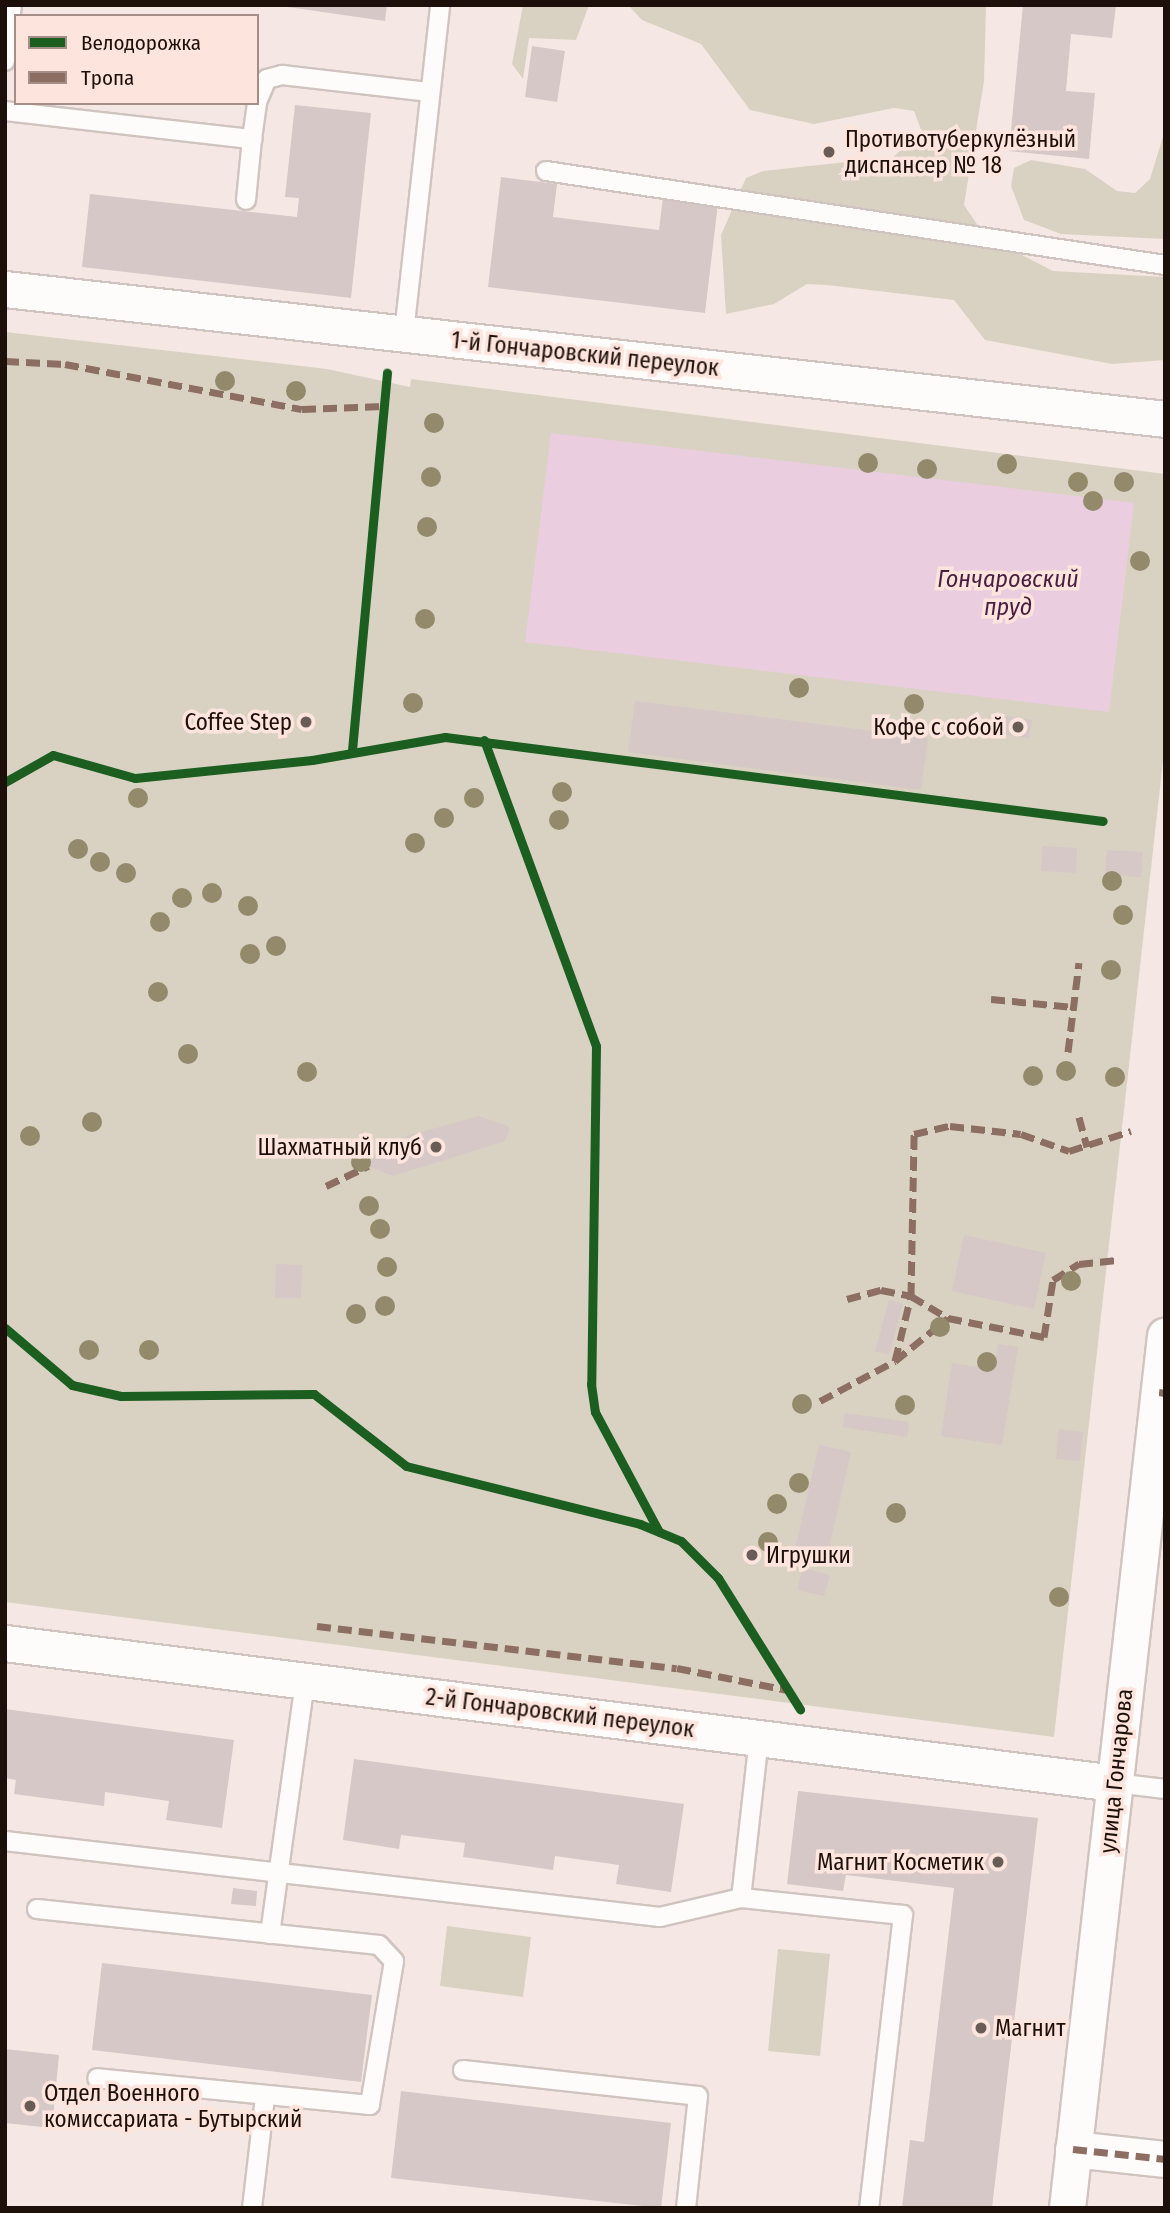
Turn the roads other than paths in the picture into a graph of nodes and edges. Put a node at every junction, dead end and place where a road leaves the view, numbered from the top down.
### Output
1 (12, 5) edge
2 (440, 5) edge
3 (5, 61) edge
4 (430, 92) junction
5 (259, 98) edge
6 (257, 105) edge
7 (5, 111) edge
8 (252, 139) junction
9 (546, 171) dead end
10 (246, 200) dead end
11 (1165, 265) edge
12 (5, 289) edge
13 (404, 333) junction
14 (1165, 419) edge
15 (1165, 1335) edge
16 (1162, 1392) edge
17 (5, 1643) edge
18 (305, 1681) junction
19 (759, 1738) junction
20 (1115, 1783) junction
21 (1165, 1789) edge
22 (5, 1841) edge
23 (279, 1868) junction
24 (741, 1898) junction
25 (37, 1909) dead end
26 (271, 1934) junction
27 (463, 2070) dead end
28 (97, 2078) dead end
29 (265, 2098) junction
30 (1073, 2149) junction
31 (1165, 2159) edge
32 (252, 2208) edge
33 (686, 2208) edge
34 (869, 2208) edge
35 (1067, 2208) edge

1 - 3 lane
2 - 4 lane
4 - 5 lane
4 - 13 lane
6 - 8 lane
7 - 8 lane
8 - 10 lane
9 - 11 lane
12 - 13 street, 1-й Гончаровский переулок
13 - 14 street, 1-й Гончаровский переулок
15 - 16 street, улица Гончарова
16 - 20 street, улица Гончарова
17 - 18 street, 2-й Гончаровский переулок
18 - 19 street, 2-й Гончаровский переулок
18 - 23 lane
19 - 20 street, 2-й Гончаровский переулок
19 - 24 lane
20 - 21 lane
20 - 30 street, улица Гончарова
22 - 23 lane
23 - 24 lane
23 - 26 lane
24 - 34 lane
25 - 26 lane
26 - 29 lane
27 - 33 lane
28 - 29 lane
29 - 32 lane
30 - 31 street
30 - 35 street, улица Гончарова

